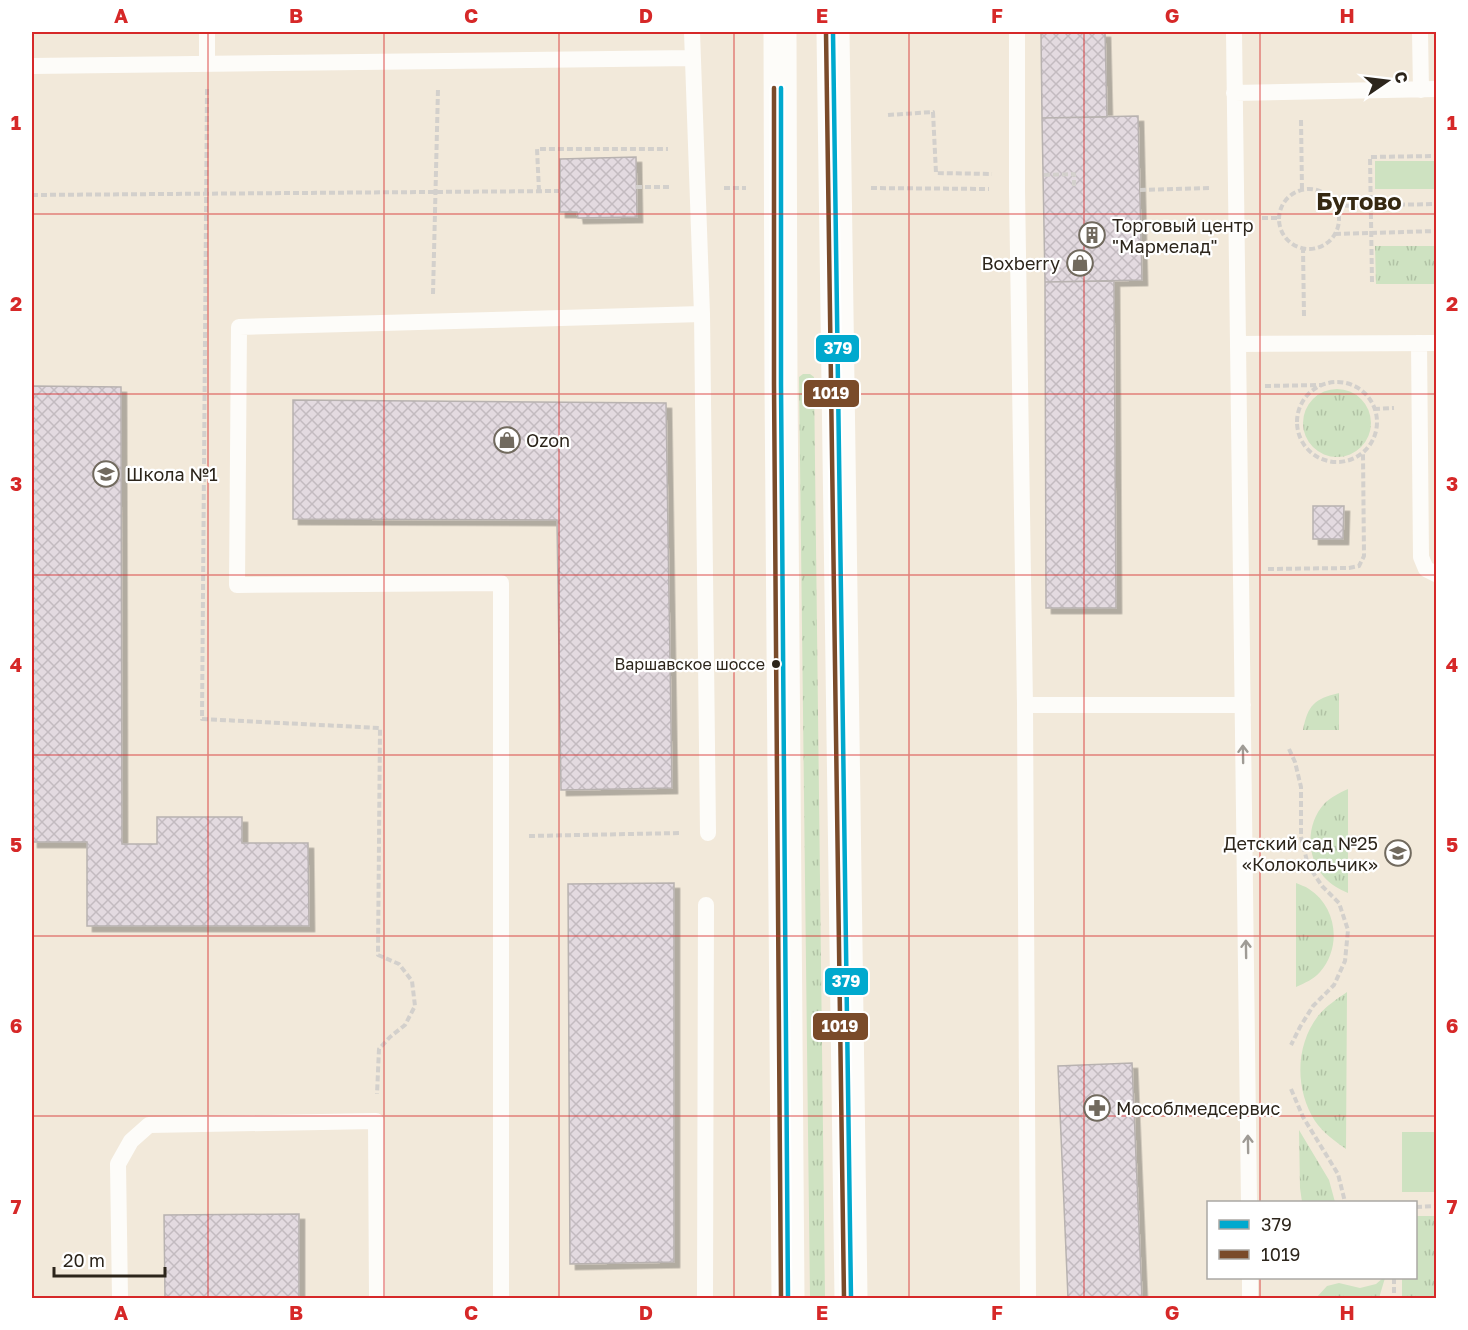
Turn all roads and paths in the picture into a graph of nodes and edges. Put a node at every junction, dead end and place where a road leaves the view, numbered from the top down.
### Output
1 (207, 32) edge
2 (692, 32) edge
3 (780, 32) edge
4 (832, 32) edge
5 (1017, 32) edge
6 (1234, 32) edge
7 (1420, 32) edge
8 (693, 58) junction
9 (438, 61) junction
10 (207, 64) junction
11 (32, 66) edge
12 (1429, 90) edge
13 (1300, 92) junction
14 (1234, 93) junction
15 (888, 115) dead end
16 (696, 149) junction
17 (1437, 156) edge
18 (1017, 175) junction
19 (1236, 188) junction
20 (1074, 189) dead end
21 (1140, 190) dead end
22 (1302, 190) junction
23 (538, 191) junction
24 (560, 192) dead end
25 (436, 193) junction
26 (206, 194) junction
27 (32, 195) edge
28 (1437, 204) edge
29 (1370, 205) junction
30 (1336, 206) junction
31 (1437, 231) edge
32 (1371, 233) junction
33 (1334, 234) junction
34 (1303, 247) junction
35 (1372, 282) dead end
36 (702, 314) junction
37 (432, 322) junction
38 (1419, 343) junction
39 (1437, 343) edge
40 (1238, 344) junction
41 (1305, 344) junction
42 (1321, 385) junction
43 (1238, 386) junction
44 (1364, 453) junction
45 (1240, 569) junction
46 (1437, 574) edge
47 (1025, 705) junction
48 (1243, 705) junction
49 (1288, 749) dead end
50 (708, 833) joint
51 (501, 837) junction
52 (706, 905) dead end
53 (1291, 1046) dead end
54 (1292, 1089) dead end
55 (376, 1121) junction
56 (1249, 1201) edge
57 (1345, 1201) edge
58 (1437, 1206) edge
59 (1417, 1207) edge
60 (1250, 1279) edge
61 (1394, 1279) edge
62 (120, 1299) edge
63 (377, 1299) edge
64 (501, 1299) edge
65 (705, 1299) edge
66 (788, 1299) edge
67 (851, 1299) edge
68 (1028, 1299) edge
69 (1250, 1299) edge
70 (1394, 1299) edge

1 - 10 lane
2 - 8 lane
3 - 66 main road
4 - 67 main road
5 - 18 lane
6 - 14 lane
7 - 12 lane
8 - 9 lane
8 - 16 lane
9 - 10 lane
9 - 25 path
10 - 11 lane
10 - 26 path
12 - 13 lane
13 - 14 lane
13 - 22 path
14 - 19 lane
15 - 18 path
16 - 23 path
16 - 36 lane
17 - 29 path
18 - 20 path
18 - 47 lane
19 - 21 path
19 - 40 lane
22 - 30 path
22 - 34 path
23 - 24 path
23 - 25 path
25 - 26 path
25 - 37 path
26 - 27 path
26 - 55 path
28 - 29 path
29 - 30 path
29 - 32 path
30 - 33 path
31 - 32 path
32 - 33 path
32 - 35 path
33 - 34 path
34 - 41 path
36 - 37 lane
36 - 50 lane
37 - 51 lane
38 - 39 lane
38 - 41 lane
38 - 46 lane
40 - 41 lane
40 - 43 lane
42 - 43 path
42 - 44 path
42 - 44 path
43 - 45 lane
44 - 45 path
45 - 48 lane
47 - 48 lane
47 - 68 lane
56 -> 48 lane
49 - 53 path
50 - 51 path
51 - 64 lane
52 - 65 lane
54 - 57 path
55 - 62 lane
55 - 63 lane
58 - 59 path
60 - 69 lane
61 - 70 path

